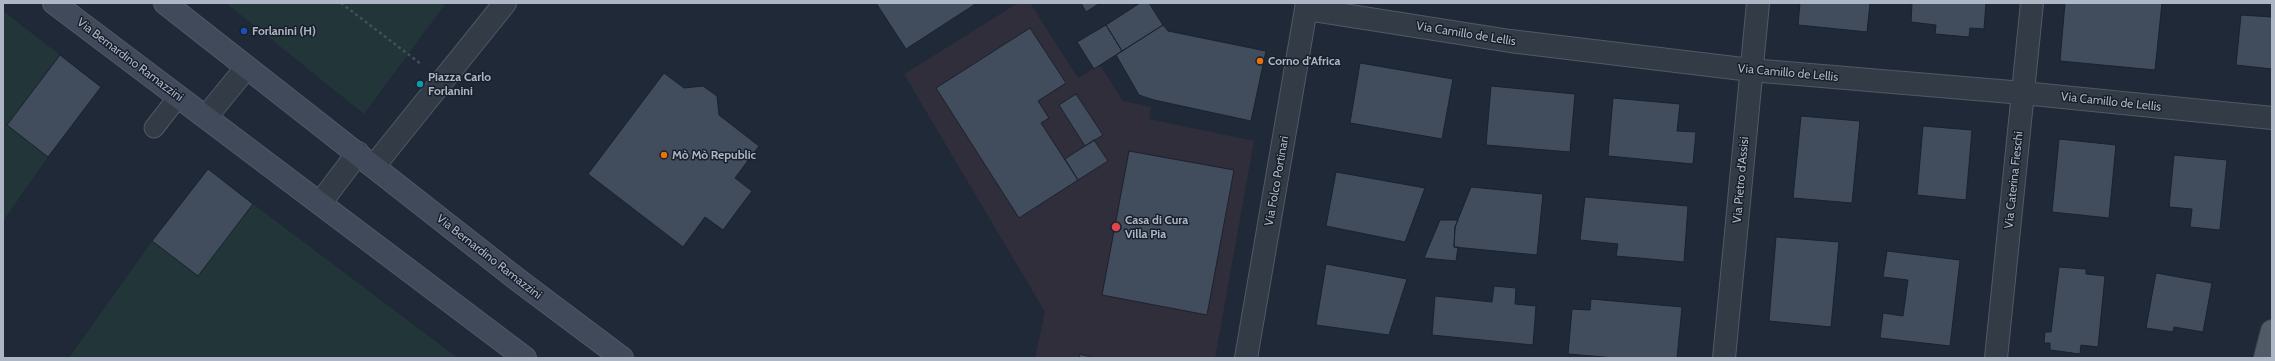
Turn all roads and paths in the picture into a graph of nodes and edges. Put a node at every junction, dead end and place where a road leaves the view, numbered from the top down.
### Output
1 (54, 3) edge
2 (164, 3) edge
3 (341, 3) edge
4 (505, 3) edge
5 (1758, 3) edge
6 (2032, 3) edge
7 (1307, 6) edge
8 (246, 68) junction
9 (1751, 70) junction
10 (442, 80) junction
11 (2023, 93) junction
12 (178, 97) junction
13 (206, 117) junction
14 (2272, 118) edge
15 (154, 128) dead end
16 (366, 159) junction
17 (321, 202) junction
18 (2272, 331) edge
19 (525, 358) edge
20 (622, 358) edge
21 (1246, 358) edge
22 (1724, 358) edge
23 (1996, 358) edge
24 (2265, 358) edge

1 - 12 street, Via Bernardino Ramazzini
2 - 8 street, Via Bernardino Ramazzini
3 - 10 path
4 - 10 street
5 - 9 street, Via Pietro d'Assisi
6 - 11 street, Via Caterina Fieschi
7 - 9 street, Via Camillo de Lellis
7 - 21 street, Via Folco Portinari
8 - 13 street
8 - 16 street, Via Bernardino Ramazzini
9 - 11 street, Via Camillo de Lellis
9 - 22 street, Via Pietro d'Assisi
10 - 16 street
11 - 14 street, Via Camillo de Lellis
11 - 23 street, Via Caterina Fieschi
12 - 13 street, Via Bernardino Ramazzini
12 - 15 lane
13 - 17 street, Via Bernardino Ramazzini
16 - 17 street
16 - 20 street, Via Bernardino Ramazzini
17 - 19 street, Via Bernardino Ramazzini
18 - 24 main road

